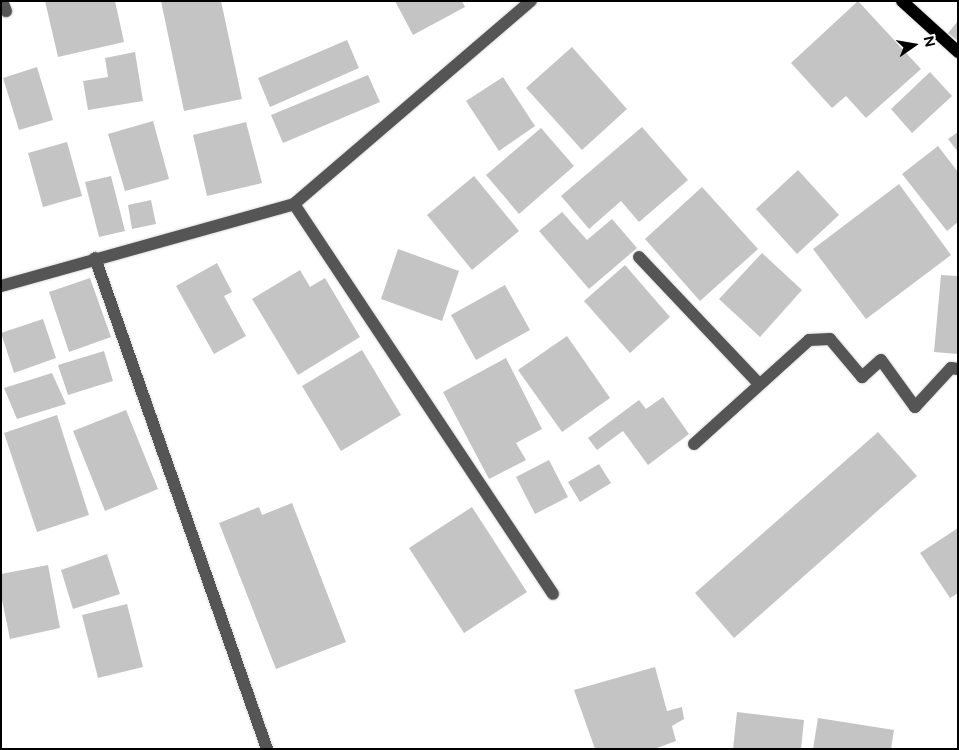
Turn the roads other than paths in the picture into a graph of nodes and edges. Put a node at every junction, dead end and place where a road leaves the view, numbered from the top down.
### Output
1 (531, 1) edge
2 (902, 1) edge
3 (958, 52) edge
4 (294, 204) junction
5 (639, 257) dead end
6 (95, 258) junction
7 (1, 286) edge
8 (958, 369) edge
9 (759, 384) junction
10 (694, 444) dead end
11 (553, 594) dead end
12 (267, 749) edge

1 - 4 street
2 - 3 main road
4 - 6 street
4 - 11 street
5 - 9 street
6 - 7 street
6 - 12 street
8 - 9 street
9 - 10 street

